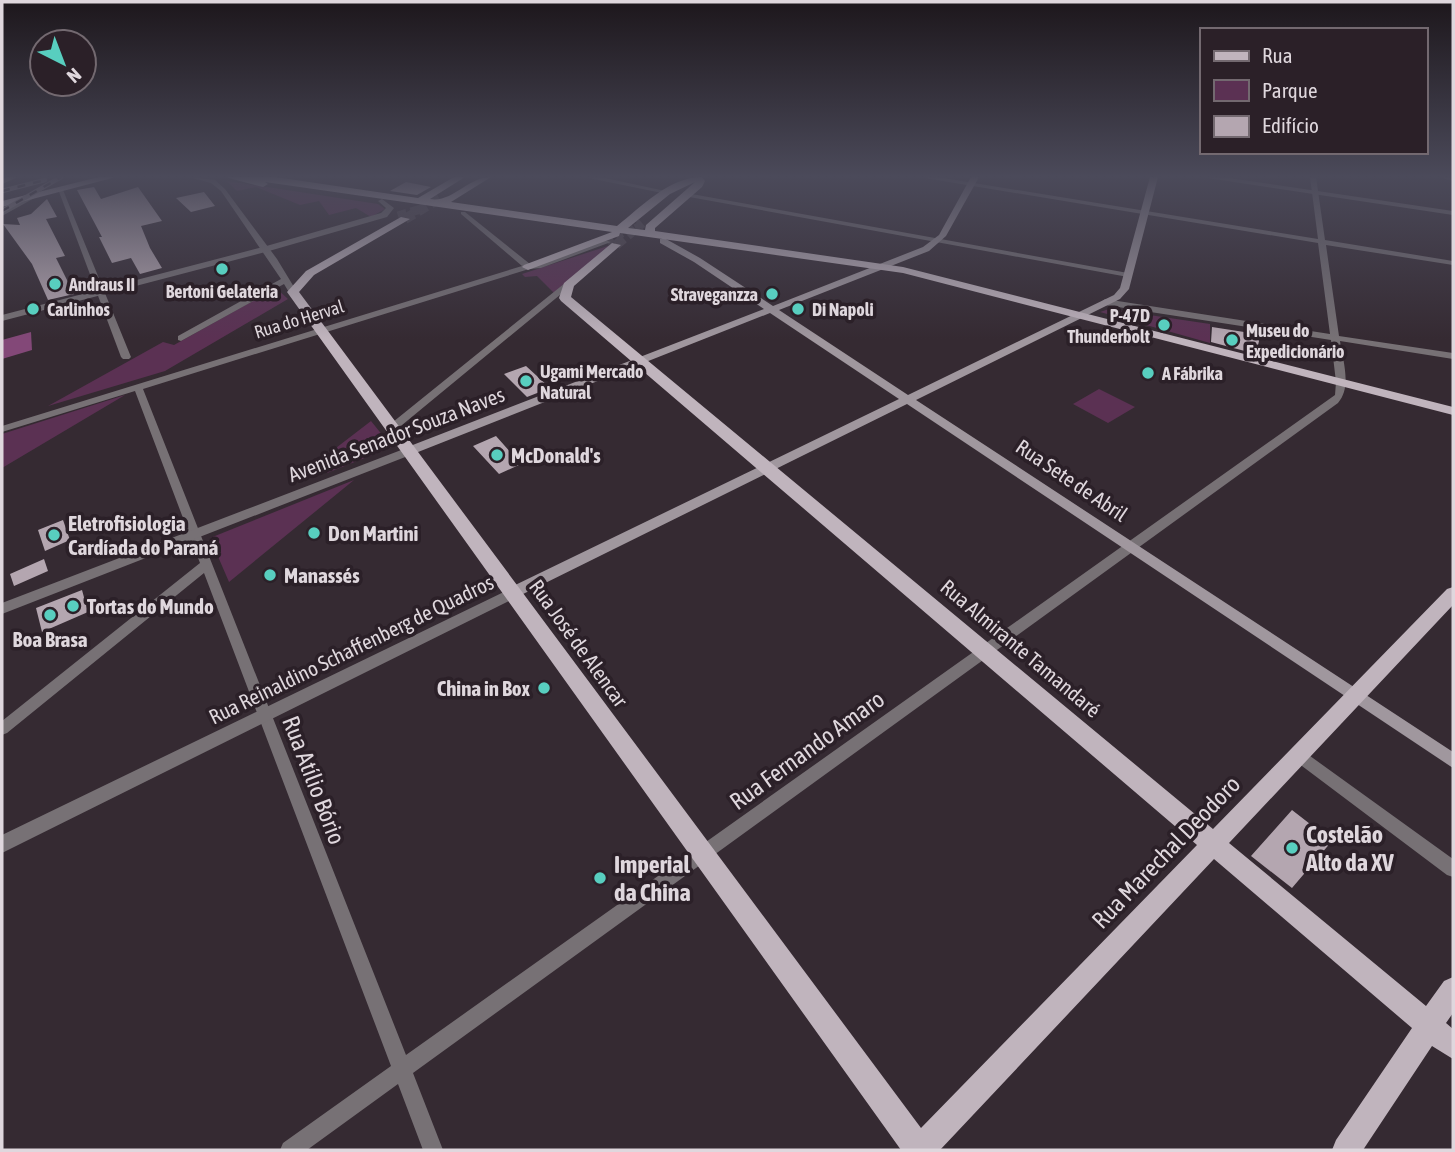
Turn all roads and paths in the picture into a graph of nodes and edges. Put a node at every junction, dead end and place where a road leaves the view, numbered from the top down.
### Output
1 (76, 231) edge
2 (252, 231) edge
3 (333, 231) edge
4 (339, 231) edge
5 (381, 231) tunnel mouth
6 (390, 231) tunnel mouth
7 (485, 231) edge
8 (573, 231) edge
9 (578, 231) edge
10 (622, 231) tunnel mouth
11 (648, 231) tunnel mouth
12 (882, 231) edge
13 (944, 231) edge
14 (1139, 231) edge
15 (1252, 231) edge
16 (1320, 231) edge
17 (323, 234) junction
18 (645, 236) junction
19 (614, 238) junction
20 (685, 240) junction
21 (663, 241) joint
22 (938, 241) junction
23 (1321, 242) junction
24 (267, 251) junction
25 (697, 260) junction
26 (1453, 263) edge
27 (528, 267) junction
28 (883, 267) junction
29 (1128, 275) junction
30 (291, 286) junction
31 (100, 292) junction
32 (567, 295) junction
33 (1105, 302) junction
34 (773, 310) junction
35 (1078, 315) junction
36 (2, 318) edge
37 (320, 331) junction
38 (1335, 337) junction
39 (181, 338) dead end
40 (1453, 356) edge
41 (126, 357) dead end
42 (640, 361) junction
43 (1341, 382) junction
44 (138, 387) junction
45 (907, 399) junction
46 (1453, 411) edge
47 (392, 428) junction
48 (2, 429) edge
49 (408, 451) junction
50 (767, 468) junction
51 (195, 534) junction
52 (1132, 547) junction
53 (207, 564) junction
54 (512, 593) junction
55 (1453, 594) edge
56 (2, 609) edge
57 (985, 652) junction
58 (1355, 697) junction
59 (265, 715) junction
60 (2, 729) edge
61 (1299, 755) junction
62 (1453, 761) edge
63 (1212, 844) junction
64 (2, 845) edge
65 (703, 854) junction
66 (1453, 869) edge
67 (1453, 990) edge
68 (1429, 1026) junction
69 (1453, 1046) edge
70 (402, 1070) junction
71 (290, 1150) edge
72 (433, 1150) edge
73 (919, 1150) edge
74 (1346, 1150) edge

1 - 31 street
2 - 24 street, Rua José de Alencar
3 - 17 street
4 - 17 street
5 - 30 main road
6 - 30 main road
7 - 27 street
8 - 19 main road
9 - 19 main road
10 - 19 main road
11 - 18 main road
12 - 22 street
13 - 22 main road
14 - 29 main road
15 - 23 street
16 - 23 street
17 - 24 street
18 - 19 main road
18 - 20 main road
18 - 21 main road
18 - 32 main road
19 - 27 main road
19 - 32 main road
20 - 25 main road
20 - 28 main road
21 - 25 main road, Rua Sete de Abril
22 - 28 main road, Avenida Senador Souza Naves
22 - 29 street
23 - 26 street
23 - 38 street
24 - 30 street, Rua José de Alencar
24 - 31 street
25 - 34 main road, Rua Sete de Abril
27 - 37 street, Rua do Herval
28 - 34 main road, Avenida Senador Souza Naves
28 - 35 main road
29 - 33 main road
30 - 37 main road, Rua José de Alencar
30 - 39 street
31 - 36 street
31 - 41 street
32 - 42 main road, Rua Almirante Tamandaré
32 - 47 street
33 - 35 main road, Rua Reinaldino Schaffenberg de Quadros
33 - 38 street
34 - 42 main road, Avenida Senador Souza Naves
34 - 45 main road, Rua Sete de Abril
35 - 43 main road
35 - 45 main road, Rua Reinaldino Schaffenberg de Quadros
37 - 44 street, Rua do Herval
37 - 47 main road, Rua José de Alencar
38 - 40 street
38 - 43 street
42 - 49 main road, Avenida Senador Souza Naves
42 - 50 main road, Rua Almirante Tamandaré
43 - 46 main road
43 - 52 street, Rua Fernando Amaro
44 - 48 street, Rua do Herval
44 - 51 street, Rua Atílio Bório
45 - 50 main road, Rua Reinaldino Schaffenberg de Quadros
45 - 52 main road, Rua Sete de Abril
47 - 49 main road, Rua José de Alencar
49 - 51 street, Avenida Senador Souza Naves
49 - 54 main road, Rua José de Alencar
50 - 54 main road, Rua Reinaldino Schaffenberg de Quadros
50 - 57 main road, Rua Almirante Tamandaré
51 - 53 street, Rua Atílio Bório
51 - 56 street, Avenida Senador Souza Naves
52 - 57 street, Rua Fernando Amaro
52 - 58 main road, Rua Sete de Abril
53 - 59 street, Rua Atílio Bório
53 - 60 street
54 - 59 street, Rua Reinaldino Schaffenberg de Quadros
54 - 65 main road, Rua José de Alencar
55 - 58 main road, Rua Marechal Deodoro
57 - 63 main road, Rua Almirante Tamandaré
57 - 65 street, Rua Fernando Amaro
58 - 61 main road, Rua Marechal Deodoro
58 - 62 main road, Rua Sete de Abril
59 - 64 street, Rua Reinaldino Schaffenberg de Quadros
59 - 70 street, Rua Atílio Bório
61 - 63 main road, Rua Marechal Deodoro
61 - 66 street
63 - 68 main road, Rua Almirante Tamandaré
63 - 73 main road, Rua Marechal Deodoro
65 - 70 street, Rua Fernando Amaro
65 - 73 main road, Rua José de Alencar
67 - 68 main road
68 - 69 main road, Rua Almirante Tamandaré
68 - 74 main road
70 - 71 street, Rua Fernando Amaro
70 - 72 street, Rua Atílio Bório

